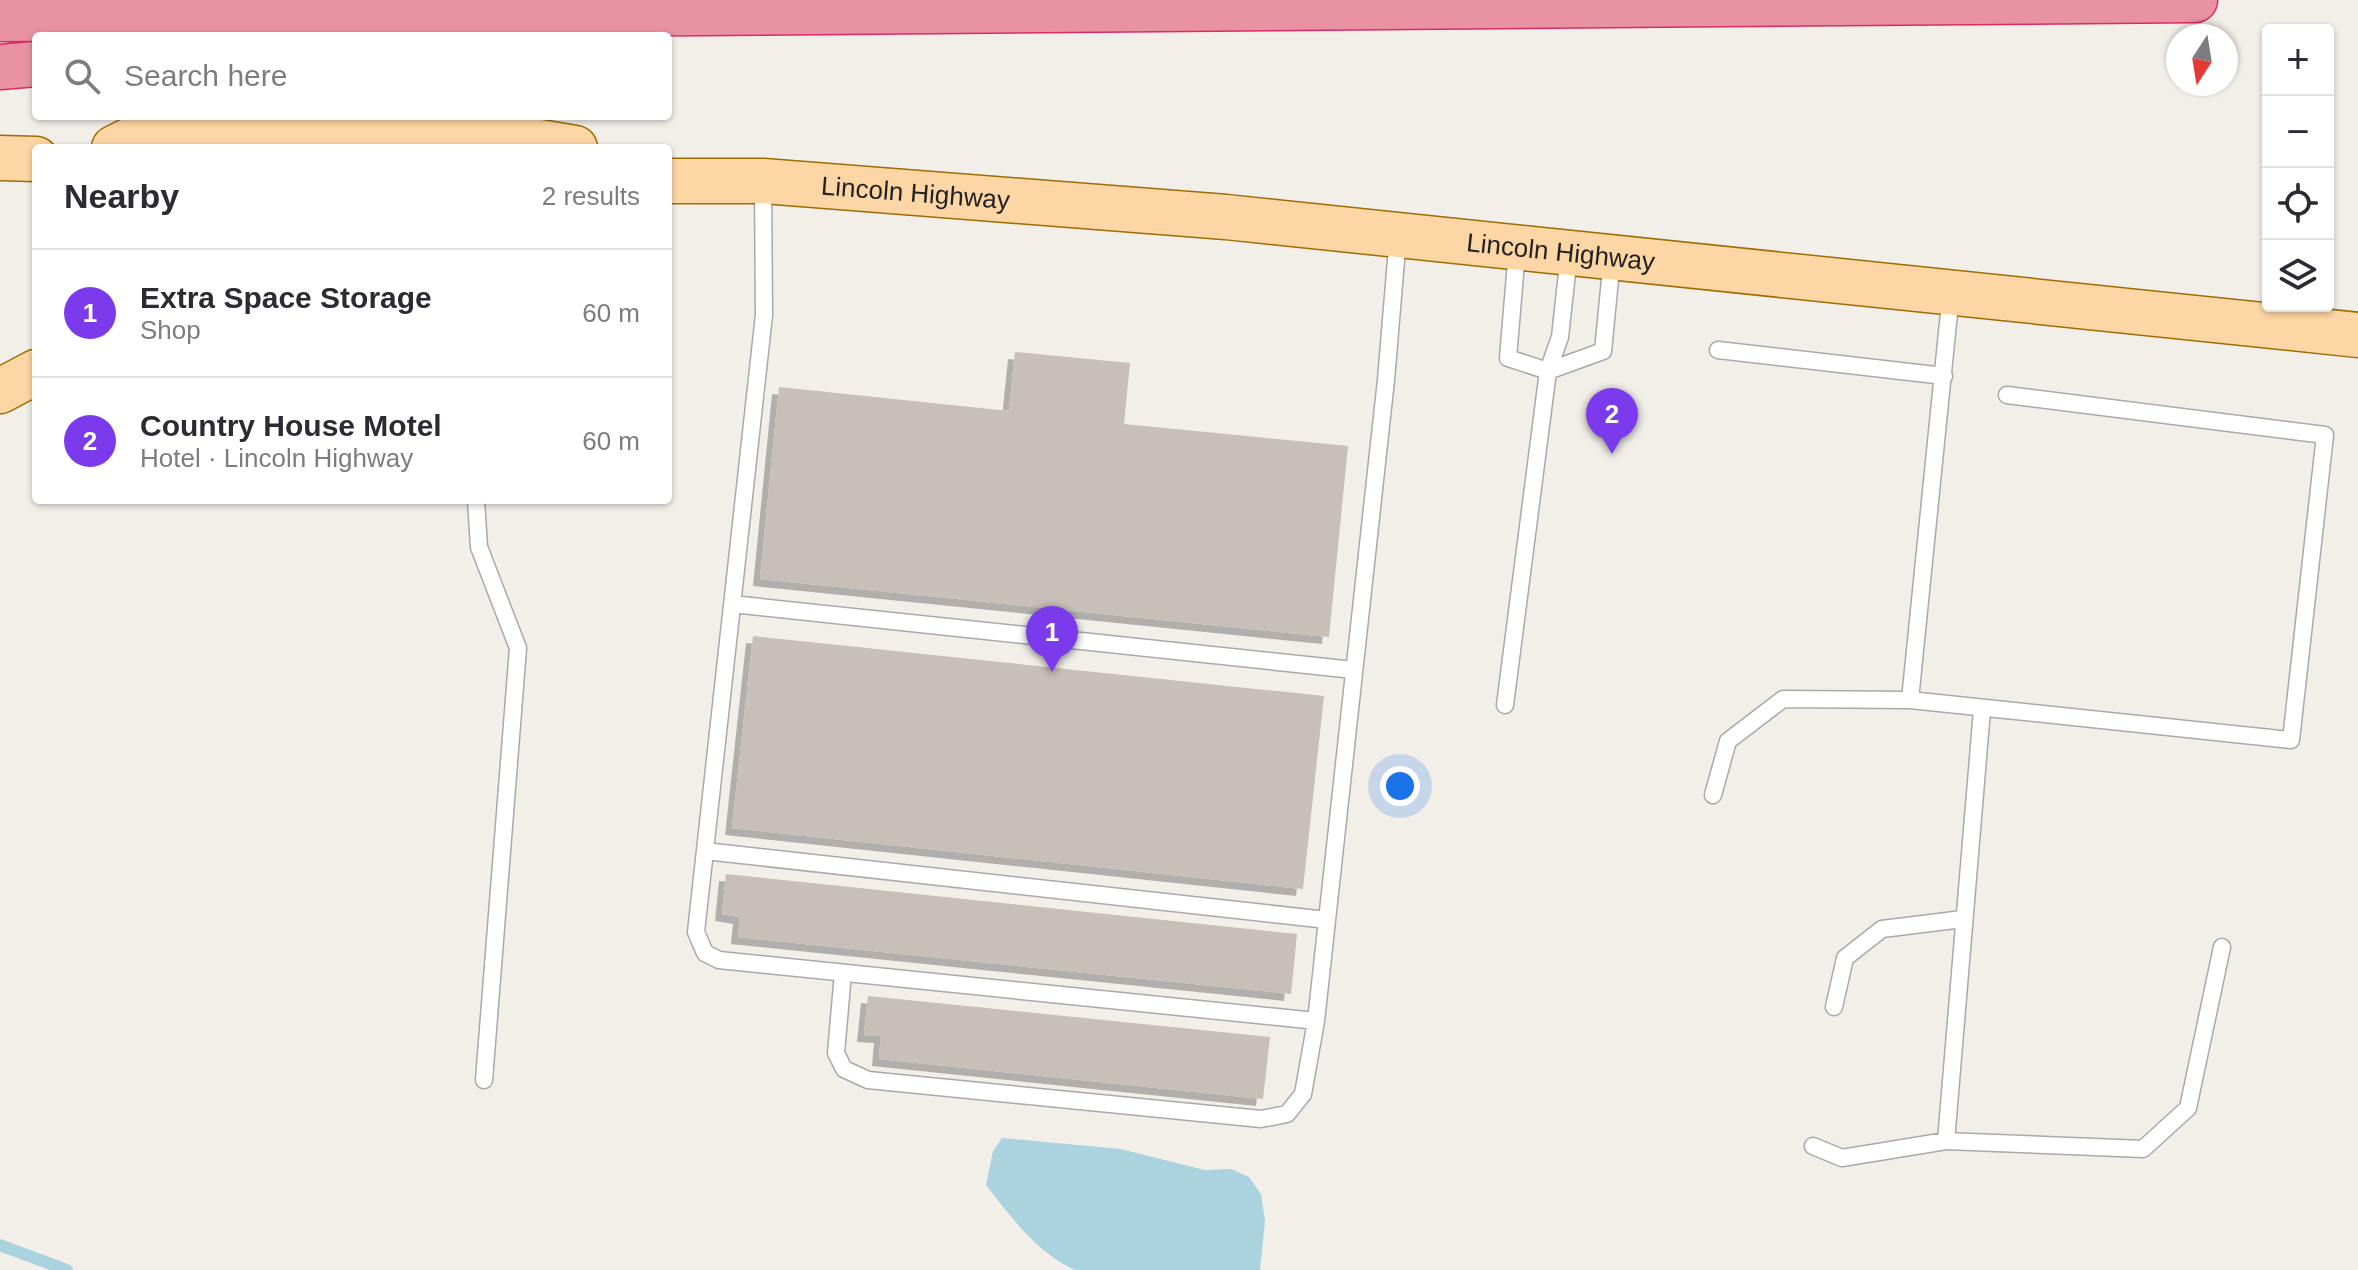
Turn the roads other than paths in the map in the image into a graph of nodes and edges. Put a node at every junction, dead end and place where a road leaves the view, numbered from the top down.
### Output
1 (2195, 0) edge
2 (614, 14) junction
3 (0, 19) edge
4 (409, 32) edge
5 (32, 64) edge
6 (0, 67) edge
7 (121, 144) edge
8 (551, 144) edge
9 (0, 158) edge
10 (32, 159) edge
11 (672, 165) edge
12 (672, 181) edge
13 (763, 181) junction
14 (1398, 233) junction
15 (1517, 245) junction
16 (1569, 250) junction
17 (1613, 255) junction
18 (1951, 291) junction
19 (2358, 335) edge
20 (1718, 350) dead end
21 (1548, 371) junction
22 (32, 374) edge
23 (1944, 376) junction
24 (0, 391) edge
25 (2007, 395) dead end
26 (476, 504) edge
27 (732, 604) junction
28 (1354, 670) junction
29 (1910, 700) junction
30 (1505, 705) dead end
31 (1982, 710) junction
32 (1713, 795) dead end
33 (705, 851) junction
34 (1963, 919) junction
35 (1327, 920) junction
36 (2222, 947) dead end
37 (843, 973) junction
38 (1834, 1007) dead end
39 (1316, 1021) junction
40 (484, 1080) dead end
41 (1946, 1141) junction
42 (1813, 1146) dead end

1 - 2 highway
2 - 3 highway
2 - 4 highway
5 - 6 highway
7 - 8 main road
9 - 10 main road
11 - 13 main road, Lincoln Highway
12 - 13 main road, Lincoln Highway
13 - 14 main road, Lincoln Highway
13 - 27 lane
14 - 15 main road, Lincoln Highway
14 - 28 lane
15 - 16 main road, Lincoln Highway
15 - 21 lane
16 - 17 main road, Lincoln Highway
16 - 21 lane
17 - 18 main road, Lincoln Highway
17 - 21 lane
18 - 19 main road, Lincoln Highway
18 - 23 lane
20 - 23 lane
21 - 30 lane
22 - 24 main road
23 - 29 lane
25 - 31 lane
26 - 40 lane
27 - 28 lane
27 - 33 lane
28 - 35 lane
29 - 31 lane
29 - 32 lane
31 - 34 lane
33 - 35 lane
33 - 37 lane
34 - 38 lane
34 - 41 lane
35 - 39 lane
36 - 41 lane
37 - 39 lane
37 - 39 lane
41 - 42 lane

